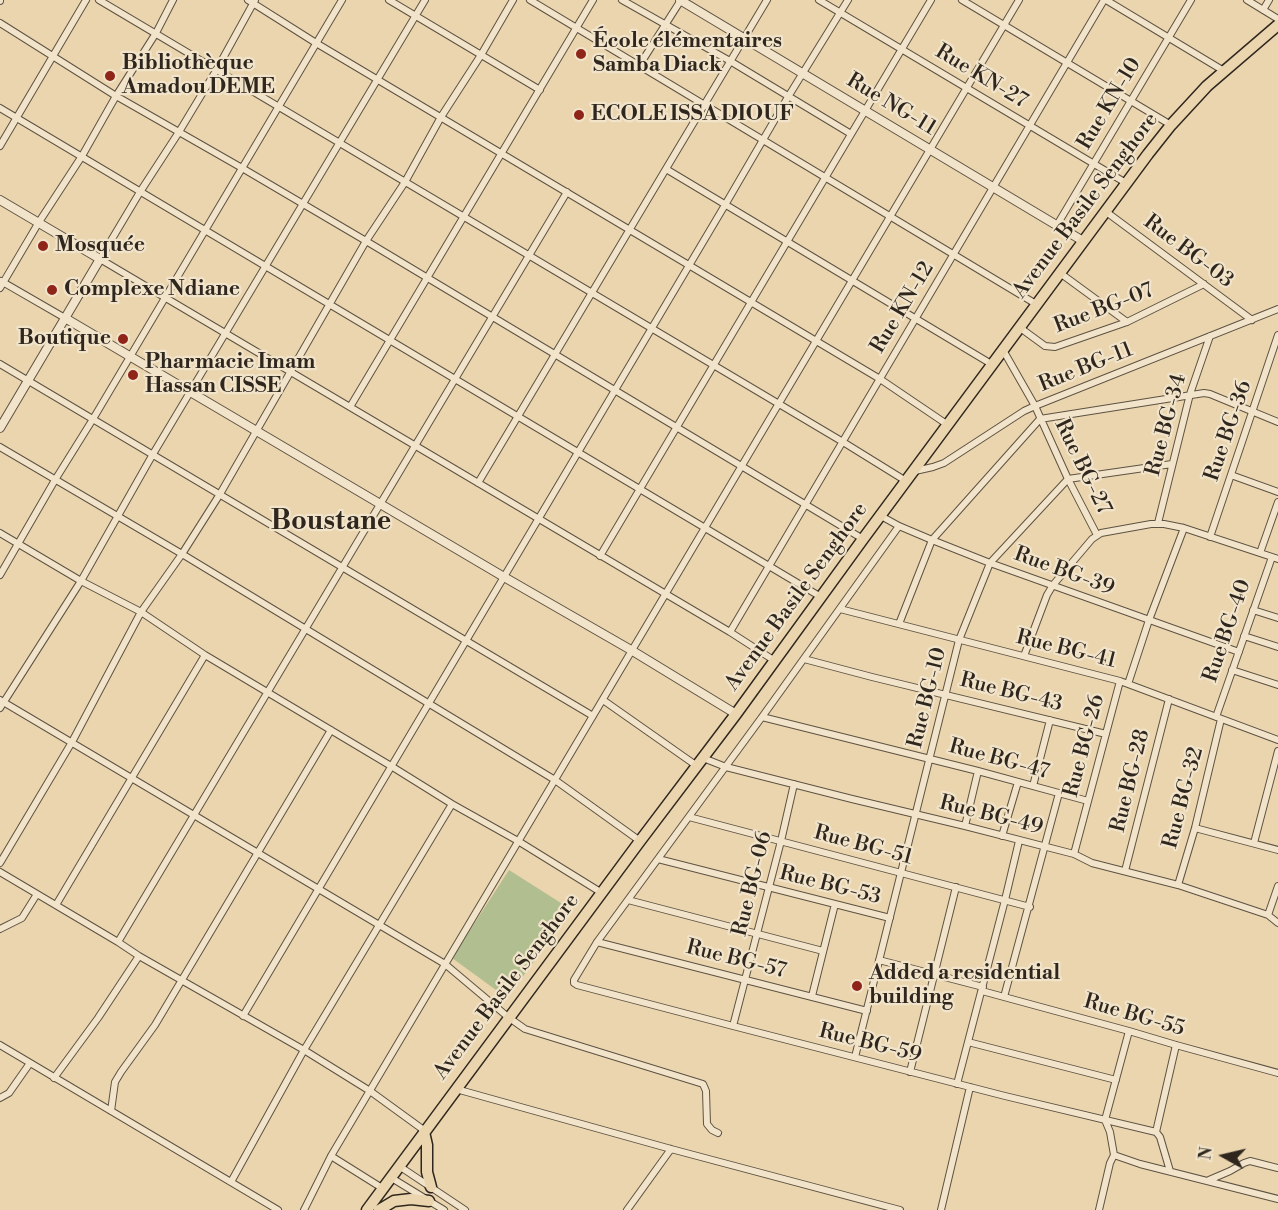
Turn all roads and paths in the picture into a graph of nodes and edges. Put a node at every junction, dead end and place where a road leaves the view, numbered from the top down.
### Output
1 (86, 0) edge
2 (99, 0) edge
3 (173, 0) edge
4 (342, 0) edge
5 (389, 0) edge
6 (425, 0) edge
7 (513, 0) edge
8 (530, 0) edge
9 (593, 0) edge
10 (622, 0) edge
11 (681, 0) edge
12 (767, 0) edge
13 (819, 0) edge
14 (848, 0) edge
15 (931, 0) edge
16 (962, 0) edge
17 (1018, 0) edge
18 (1105, 0) edge
19 (1191, 0) edge
20 (1247, 0) edge
21 (1269, 0) edge
22 (252, 1) edge
23 (1263, 10) junction
24 (840, 12) junction
25 (416, 16) junction
26 (1278, 19) edge
27 (0, 23) edge
28 (665, 25) junction
29 (1004, 25) junction
30 (1278, 25) edge
31 (576, 28) junction
32 (156, 33) junction
33 (744, 38) junction
34 (1169, 38) junction
35 (316, 43) junction
36 (902, 49) junction
37 (481, 55) junction
38 (53, 56) junction
39 (730, 61) junction
40 (1067, 63) junction
41 (639, 66) junction
42 (217, 69) junction
43 (1224, 70) junction
44 (803, 73) junction
45 (377, 80) junction
46 (966, 88) junction
47 (540, 90) junction
48 (116, 96) junction
49 (788, 97) junction
50 (1131, 101) junction
51 (704, 105) junction
52 (278, 107) junction
53 (0, 108) edge
54 (865, 110) junction
55 (441, 117) junction
56 (17, 118) junction
57 (1171, 125) junction
58 (1030, 126) junction
59 (179, 132) junction
60 (851, 134) junction
61 (764, 140) junction
62 (339, 143) junction
63 (0, 146) edge
64 (929, 149) junction
65 (502, 154) junction
66 (82, 156) junction
67 (1093, 164) junction
68 (242, 168) junction
69 (666, 169) junction
70 (825, 177) junction
71 (405, 182) junction
72 (1126, 183) junction
73 (993, 187) junction
74 (140, 192) junction
75 (567, 192) junction
76 (0, 200) edge
77 (303, 204) junction
78 (725, 205) junction
79 (1106, 211) junction
80 (464, 217) junction
81 (890, 217) junction
82 (39, 222) junction
83 (1057, 225) junction
84 (630, 230) junction
85 (205, 231) junction
86 (366, 241) junction
87 (1083, 241) junction
88 (787, 242) junction
89 (953, 255) junction
90 (529, 256) junction
91 (100, 259) junction
92 (689, 265) junction
93 (265, 267) junction
94 (1060, 273) junction
95 (427, 278) junction
96 (852, 280) junction
97 (1, 284) edge
98 (1204, 284) junction
99 (592, 293) junction
100 (165, 297) junction
101 (751, 302) junction
102 (1036, 304) junction
103 (329, 305) junction
104 (1278, 309) edge
105 (492, 317) junction
106 (65, 318) junction
107 (916, 318) junction
108 (1252, 320) junction
109 (1127, 322) junction
110 (1019, 327) junction
111 (652, 329) junction
112 (225, 333) junction
113 (1278, 335) edge
114 (1210, 336) junction
115 (816, 340) junction
116 (390, 341) junction
117 (1003, 351) junction
118 (555, 354) junction
119 (130, 357) junction
120 (1271, 359) junction
121 (1278, 362) edge
122 (0, 364) edge
123 (713, 365) junction
124 (993, 365) junction
125 (289, 372) junction
126 (455, 379) junction
127 (880, 379) junction
128 (28, 380) junction
129 (615, 390) junction
130 (190, 392) junction
131 (1190, 394) junction
132 (778, 404) junction
133 (1035, 406) junction
134 (350, 408) junction
135 (1253, 412) junction
136 (518, 417) junction
137 (93, 419) junction
138 (1040, 419) junction
139 (1278, 422) edge
140 (948, 425) junction
141 (676, 427) junction
142 (0, 428) edge
143 (257, 431) junction
144 (843, 442) junction
145 (415, 446) junction
146 (0, 447) edge
147 (578, 452) junction
148 (153, 454) junction
149 (1172, 464) junction
150 (742, 466) junction
151 (914, 471) junction
152 (1231, 475) junction
153 (1068, 479) junction
154 (55, 480) junction
155 (906, 482) junction
156 (478, 483) junction
157 (639, 489) junction
158 (1278, 492) edge
159 (220, 494) junction
160 (1278, 502) edge
161 (380, 504) junction
162 (806, 504) junction
163 (881, 516) junction
164 (118, 517) junction
165 (538, 519) junction
166 (1158, 523) junction
167 (899, 526) junction
168 (705, 528) junction
169 (1184, 528) junction
170 (0, 533) edge
171 (1097, 535) junction
172 (1209, 537) junction
173 (863, 539) junction
174 (932, 540) junction
175 (18, 544) junction
176 (1260, 553) junction
177 (182, 554) junction
178 (600, 556) junction
179 (1275, 558) edge
180 (990, 563) junction
181 (769, 566) junction
182 (342, 567) junction
183 (0, 575) edge
184 (504, 577) junction
185 (81, 581) junction
186 (1053, 585) junction
187 (665, 595) junction
188 (821, 597) junction
189 (840, 609) junction
190 (1253, 610) junction
191 (141, 612) junction
192 (1278, 618) edge
193 (1149, 620) junction
194 (899, 624) junction
195 (306, 630) junction
196 (730, 632) junction
197 (1244, 636) junction
198 (466, 640) junction
199 (959, 640) junction
200 (1278, 648) edge
201 (631, 650) junction
202 (1239, 652) junction
203 (205, 655) junction
204 (1024, 656) junction
205 (804, 659) junction
206 (775, 661) junction
207 (1232, 670) junction
208 (1120, 681) junction
209 (1128, 684) junction
210 (1278, 685) edge
211 (268, 692) junction
212 (946, 694) junction
213 (1169, 699) junction
214 (603, 700) junction
215 (428, 702) junction
216 (1, 703) edge
217 (736, 714) junction
218 (593, 716) junction
219 (762, 717) junction
220 (1219, 718) junction
221 (1050, 720) junction
222 (331, 730) junction
223 (1106, 734) junction
224 (1278, 740) edge
225 (72, 742) junction
226 (1278, 751) edge
227 (930, 759) junction
228 (700, 762) junction
229 (391, 766) junction
230 (726, 767) junction
231 (978, 771) junction
232 (132, 778) junction
233 (555, 780) junction
234 (1018, 782) junction
235 (794, 784) junction
236 (1033, 786) junction
237 (1059, 793) junction
238 (1088, 801) junction
239 (452, 804) junction
240 (194, 815) junction
241 (915, 815) junction
242 (689, 817) junction
243 (965, 826) junction
244 (1195, 828) junction
245 (1002, 836) junction
246 (518, 841) junction
247 (640, 841) junction
248 (781, 841) junction
249 (1019, 841) junction
250 (1254, 843) junction
251 (1045, 847) junction
252 (1278, 850) edge
253 (258, 853) junction
254 (1074, 854) junction
255 (658, 859) junction
256 (0, 863) edge
257 (1125, 871) junction
258 (0, 872) edge
259 (901, 873) junction
260 (1178, 885) junction
261 (1278, 886) edge
262 (769, 887) junction
263 (956, 887) junction
264 (318, 889) junction
265 (37, 894) junction
266 (602, 894) junction
267 (628, 900) junction
268 (1005, 900) junction
269 (835, 904) junction
270 (56, 905) junction
271 (1030, 906) junction
272 (1268, 915) junction
273 (890, 918) junction
274 (1278, 922) edge
275 (380, 925) junction
276 (0, 929) edge
277 (757, 934) junction
278 (118, 942) junction
279 (597, 942) junction
280 (823, 951) junction
281 (139, 956) junction
282 (879, 960) junction
283 (445, 964) junction
284 (934, 974) junction
285 (745, 979) junction
286 (182, 980) junction
287 (982, 989) junction
288 (812, 996) junction
289 (1004, 998) junction
290 (867, 1011) junction
291 (243, 1016) junction
292 (508, 1017) junction
293 (733, 1026) junction
294 (1129, 1031) junction
295 (968, 1042) junction
296 (0, 1045) edge
297 (1176, 1045) junction
298 (304, 1050) junction
299 (855, 1057) junction
300 (30, 1063) junction
301 (910, 1071) junction
302 (1278, 1073) edge
303 (54, 1078) junction
304 (1116, 1080) junction
305 (957, 1084) junction
306 (970, 1087) junction
307 (456, 1089) junction
308 (370, 1091) junction
309 (0, 1098) edge
310 (111, 1111) junction
311 (1106, 1120) junction
312 (424, 1131) junction
313 (1156, 1132) junction
314 (718, 1133) dead end
315 (670, 1149) junction
316 (331, 1155) junction
317 (1114, 1155) junction
318 (399, 1166) junction
319 (1278, 1168) edge
320 (1170, 1171) junction
321 (390, 1177) junction
322 (1208, 1180) junction
323 (231, 1182) junction
324 (431, 1187) junction
325 (382, 1188) junction
326 (1277, 1196) edge
327 (429, 1201) junction
328 (278, 1210) edge
329 (304, 1210) edge
330 (367, 1210) edge
331 (379, 1210) edge
332 (444, 1210) edge
333 (465, 1210) edge
334 (627, 1210) edge
335 (900, 1210) edge
336 (941, 1210) edge
337 (1099, 1210) edge

1 - 38 street
2 - 32 street
3 - 32 street
4 - 35 street
5 - 25 street
6 - 25 street
7 - 37 street
8 - 31 street
9 - 31 street
10 - 28 street
11 - 28 street
11 - 33 street, Rue NG-11
12 - 33 street
13 - 24 street, Rue KN-27
14 - 24 street
15 - 36 street
16 - 29 street
17 - 29 street
18 - 34 street
18 - 40 street, Rue KN-12
19 - 34 street, Rue KN-10
20 - 23 street
21 - 23 street
22 - 35 street
22 - 42 street
23 - 26 street
24 - 36 street, Rue KN-27
24 - 44 street
25 - 37 street
25 - 45 street
27 - 38 street
28 - 39 street
28 - 41 street
29 - 40 street
29 - 46 street
30 - 43 highway, Avenue Basile Senghore
31 - 41 street
31 - 47 street
32 - 42 street
32 - 48 street
33 - 39 street
33 - 44 street, Rue NG-11
34 - 43 street
34 - 50 street, Rue KN-10
35 - 45 street
35 - 52 street
36 - 46 street, Rue KN-27
36 - 54 street
37 - 47 street
37 - 55 street
38 - 48 street
38 - 56 street
39 - 49 street
39 - 51 street
40 - 50 street
40 - 58 street, Rue KN-12
41 - 51 street
42 - 52 street
42 - 59 street
43 - 57 highway, Avenue Basile Senghore
44 - 49 street
44 - 54 street, Rue NG-11
45 - 55 street
45 - 62 street
46 - 58 street, Rue KN-27
46 - 64 street
47 - 65 street
48 - 59 street
48 - 66 street
49 - 60 street
49 - 61 street
50 - 57 street
50 - 67 street, Rue KN-10
51 - 61 street
51 - 69 street
52 - 62 street
52 - 68 street
53 - 56 street
54 - 60 street
54 - 64 street, Rue NG-11
55 - 65 street
55 - 71 street
56 - 63 street
56 - 66 street
57 - 72 highway, Avenue Basile Senghore
58 - 67 street, Rue KN-27
58 - 73 street, Rue KN-12
59 - 68 street
59 - 74 street
60 - 70 street
61 - 70 street
61 - 78 street
62 - 71 street
62 - 77 street
64 - 73 street, Rue NG-11
64 - 81 street
65 - 75 street
65 - 80 street
66 - 74 street
66 - 82 street
67 - 72 street, Rue KN-27
67 - 83 street, Rue KN-10
68 - 77 street
68 - 85 street
69 - 78 street
69 - 84 street
70 - 81 street
70 - 88 street
71 - 80 street
71 - 86 street
72 - 79 highway, Avenue Basile Senghore
73 - 83 street, Rue NG-11
73 - 89 street, Rue KN-12
74 - 85 street
74 - 91 street
75 - 84 street
75 - 90 street
76 - 82 street
77 - 86 street
77 - 93 street
78 - 88 street
78 - 92 street
79 - 87 highway, Avenue Basile Senghore
79 - 98 street, Rue BG-03
80 - 90 street
80 - 95 street
81 - 89 street
81 - 96 street
82 - 91 street
82 - 97 street
83 - 87 street, Rue NG-11
84 - 92 street
84 - 99 street
85 - 93 street
85 - 100 street
86 - 95 street
86 - 103 street
87 - 94 highway, Avenue Basile Senghore
88 - 96 street
88 - 101 street
89 - 102 street
89 - 107 street, Rue KN-12
90 - 99 street
90 - 105 street
91 - 100 street
91 - 106 street
92 - 101 street
92 - 111 street
93 - 103 street
93 - 112 street
94 - 102 highway, Avenue Basile Senghore
94 - 109 street
95 - 105 street
95 - 116 street
96 - 107 street
96 - 115 street
97 - 106 street
98 - 108 street, Rue BG-03
98 - 109 street, Rue BG-07
99 - 111 street
99 - 118 street
100 - 112 street
100 - 119 street
101 - 115 street
101 - 123 street
102 - 110 highway, Avenue Basile Senghore
103 - 116 street
103 - 125 street
104 - 108 street, Rue BG-11
105 - 118 street
105 - 126 street
106 - 119 street
106 - 128 street
107 - 124 street
107 - 127 street, Rue KN-12
108 - 114 street, Rue BG-11
109 - 110 street, Rue BG-07
110 - 117 highway, Avenue Basile Senghore
111 - 123 street
111 - 129 street
112 - 125 street
112 - 130 street
113 - 120 street, Rue BG-36
114 - 131 street, Rue BG-34
114 - 133 street, Rue BG-11
115 - 127 street
115 - 132 street
116 - 126 street
116 - 134 street
117 - 124 highway, Avenue Basile Senghore
117 - 133 street, Rue BG-27
118 - 129 street
118 - 136 street
119 - 130 street
119 - 137 street
120 - 121 street
120 - 135 street, Rue BG-36
122 - 128 street
123 - 132 street
123 - 141 street
124 - 140 highway, Avenue Basile Senghore
125 - 134 street
125 - 143 street
126 - 136 street
126 - 145 street
127 - 140 street
127 - 144 street, Rue KN-12
128 - 137 street
128 - 142 street
129 - 141 street
129 - 147 street
130 - 143 street
130 - 148 street
131 - 135 street
131 - 138 street
131 - 149 street, Rue BG-34
132 - 144 street
132 - 150 street
133 - 138 street, Rue BG-27
133 - 151 street, Rue BG-11
134 - 145 street
135 - 139 street
135 - 152 street, Rue BG-36
136 - 147 street
136 - 156 street
137 - 148 street
137 - 154 street
138 - 153 street, Rue BG-27
138 - 174 street
140 - 151 highway, Avenue Basile Senghore
141 - 150 street
141 - 157 street
143 - 159 street
143 - 161 street
144 - 155 street
144 - 162 street, Rue KN-12
145 - 156 street
145 - 161 street
146 - 154 street
147 - 157 street
147 - 165 street
148 - 159 street
148 - 164 street
149 - 153 street
149 - 166 street, Rue BG-34
150 - 162 street
150 - 168 street
151 - 155 highway, Avenue Basile Senghore
152 - 158 street
152 - 172 street, Rue BG-36
153 - 171 street, Rue BG-27
153 - 180 street, Rue BG-10
154 - 164 street
154 - 175 street
155 - 163 highway, Avenue Basile Senghore
156 - 165 street
157 - 168 street
157 - 178 street
159 - 177 street
159 - 182 street
160 - 176 street
161 - 182 street
161 - 184 street
162 - 173 street
162 - 181 street, Rue KN-12
163 - 167 street, Rue BG-39
163 - 173 highway, Avenue Basile Senghore
164 - 177 street
164 - 185 street
165 - 178 street
165 - 184 street
166 - 169 street
166 - 171 street
167 - 174 street, Rue BG-39
167 - 189 street
168 - 181 street
168 - 187 street
169 - 172 street
169 - 193 street
170 - 175 street
171 - 186 street
172 - 176 street
173 - 188 highway, Avenue Basile Senghore
174 - 180 street, Rue BG-39
174 - 194 street
175 - 183 street
175 - 185 street
176 - 179 street
177 - 191 street
177 - 195 street
178 - 187 street
179 - 190 street, Rue BG-40
180 - 186 street, Rue BG-39
180 - 199 street, Rue BG-10
181 - 188 street
181 - 196 street, Rue KN-12
182 - 195 street
182 - 198 street
184 - 198 street
184 - 201 street
185 - 191 street
185 - 216 street
186 - 193 street, Rue BG-39
186 - 204 street
187 - 196 street
187 - 201 street
188 - 206 highway, Avenue Basile Senghore
189 - 194 street, Rue BG-41
189 - 205 street
190 - 192 street
190 - 197 street, Rue BG-40
191 - 203 street
191 - 225 street
193 - 202 street, Rue BG-39
193 - 209 street
194 - 199 street, Rue BG-41
195 - 211 street
195 - 215 street
196 - 206 street
197 - 200 street
197 - 202 street, Rue BG-40
198 - 215 street
198 - 218 street
199 - 204 street, Rue BG-41
199 - 212 street, Rue BG-10
201 - 214 street
201 - 217 street
202 - 207 street, Rue BG-40
203 - 211 street
203 - 232 street
204 - 208 street, Rue BG-41
205 - 212 street, Rue BG-43
205 - 219 street
206 - 217 highway, Avenue Basile Senghore
207 - 210 street
207 - 220 street, Rue BG-40
208 - 209 street, Rue BG-41
208 - 223 street, Rue BG-26
209 - 213 street, Rue BG-41
211 - 222 street
211 - 240 street
212 - 221 street, Rue BG-43
212 - 227 street, Rue BG-10
213 - 220 street, Rue BG-41
213 - 257 street, Rue BG-28
214 - 218 street
214 - 228 street, Rue BG-49
215 - 229 street
215 - 233 street
216 - 225 street
217 - 228 highway, Avenue Basile Senghore
218 - 233 street
219 - 227 street, Rue BG-47
219 - 230 street
220 - 224 street, Rue BG-41
220 - 244 street, Rue BG-32
221 - 223 street, Rue BG-43
221 - 236 street
222 - 229 street
222 - 253 street
223 - 238 street, Rue BG-26
225 - 232 street
225 - 256 street
226 - 250 street
227 - 231 street, Rue BG-47
227 - 241 street, Rue BG-10
228 - 230 street, Rue BG-49
228 - 247 highway, Avenue Basile Senghore
229 - 239 street
229 - 264 street
230 - 235 street, Rue BG-49
230 - 242 street
231 - 234 street, Rue BG-47
231 - 243 street
232 - 240 street
232 - 270 street
233 - 246 street
233 - 247 street
234 - 236 street, Rue BG-47
234 - 245 street
235 - 241 street, Rue BG-49
235 - 248 street, Rue BG-06
236 - 237 street, Rue BG-47
237 - 238 street, Rue BG-47
237 - 251 street
238 - 254 street, Rue BG-26
239 - 246 street
239 - 275 street
240 - 253 street
240 - 278 street
241 - 243 street, Rue BG-49
241 - 259 street, Rue BG-10
242 - 248 street, Rue BG-51
242 - 255 street
243 - 245 street, Rue BG-49
244 - 250 street
244 - 260 street, Rue BG-32
245 - 249 street, Rue BG-49
246 - 266 street
246 - 283 street
247 - 266 highway, Avenue Basile Senghore
248 - 259 street, Rue BG-51
248 - 262 street, Rue BG-06
249 - 251 street, Rue BG-49
249 - 268 street
250 - 252 street
251 - 254 street, Rue BG-49
251 - 271 street
253 - 264 street
253 - 286 street
254 - 257 street, Rue BG-49
255 - 262 street, Rue BG-53
255 - 267 street
257 - 260 street, Rue BG-49
258 - 265 street
259 - 263 street, Rue BG-51
259 - 273 street, Rue BG-10
260 - 272 street, Rue BG-49
261 - 272 street
262 - 269 street, Rue BG-53
262 - 277 street, Rue BG-06
263 - 268 street, Rue BG-51
263 - 284 street
264 - 275 street
264 - 291 street
265 - 270 street
265 - 276 street
266 - 292 highway, Avenue Basile Senghore
267 - 277 street
267 - 279 street
268 - 271 street, Rue BG-51
268 - 287 street
269 - 273 street, Rue BG-53
269 - 280 street
270 - 278 street
271 - 289 street
272 - 274 street, Rue BG-49
273 - 282 street, Rue BG-10
275 - 283 street
275 - 298 street
277 - 280 street
277 - 285 street, Rue BG-06
278 - 281 street
279 - 285 street, Rue BG-57
279 - 293 street, Rue BG-59
280 - 288 street
281 - 286 street
281 - 303 street
282 - 284 street, Rue BG-55
282 - 290 street, Rue BG-10
283 - 292 street
283 - 308 street
284 - 287 street, Rue BG-55
284 - 301 street
285 - 288 street, Rue BG-57
285 - 293 street, Rue BG-06
286 - 291 street
286 - 310 street
287 - 289 street, Rue BG-55
287 - 295 street
288 - 290 street, Rue BG-57
289 - 294 street, Rue BG-55
290 - 299 street, Rue BG-10
291 - 298 street
292 - 307 highway, Avenue Basile Senghore
292 - 314 street
293 - 299 street, Rue BG-59
294 - 297 street, Rue BG-55
294 - 304 street
295 - 304 street
295 - 305 street
296 - 300 street
297 - 302 street, Rue BG-55
297 - 313 street
298 - 308 street
298 - 323 street
299 - 301 street, Rue BG-59
300 - 303 street
300 - 309 street
301 - 305 street, Rue BG-59
303 - 310 street
304 - 311 street
305 - 306 street, Rue BG-59
306 - 311 street, Rue BG-59
306 - 336 street
307 - 312 highway, Avenue Basile Senghore
307 - 315 street
308 - 312 street
308 - 316 street
310 - 323 street
311 - 313 street, Rue BG-59
311 - 317 street
312 - 318 highway, Avenue Basile Senghore
312 - 324 highway
313 - 320 street
315 - 334 street
315 - 335 street
316 - 325 street
316 - 329 street
317 - 320 street
317 - 337 street
318 - 321 highway, Avenue Basile Senghore
318 - 324 street
319 - 322 street
320 - 322 street
321 - 325 highway, Avenue Basile Senghore
321 - 327 street
322 - 326 street
323 - 328 street
324 - 333 street
325 - 330 highway, Avenue Basile Senghore
327 - 331 highway
327 - 332 street

